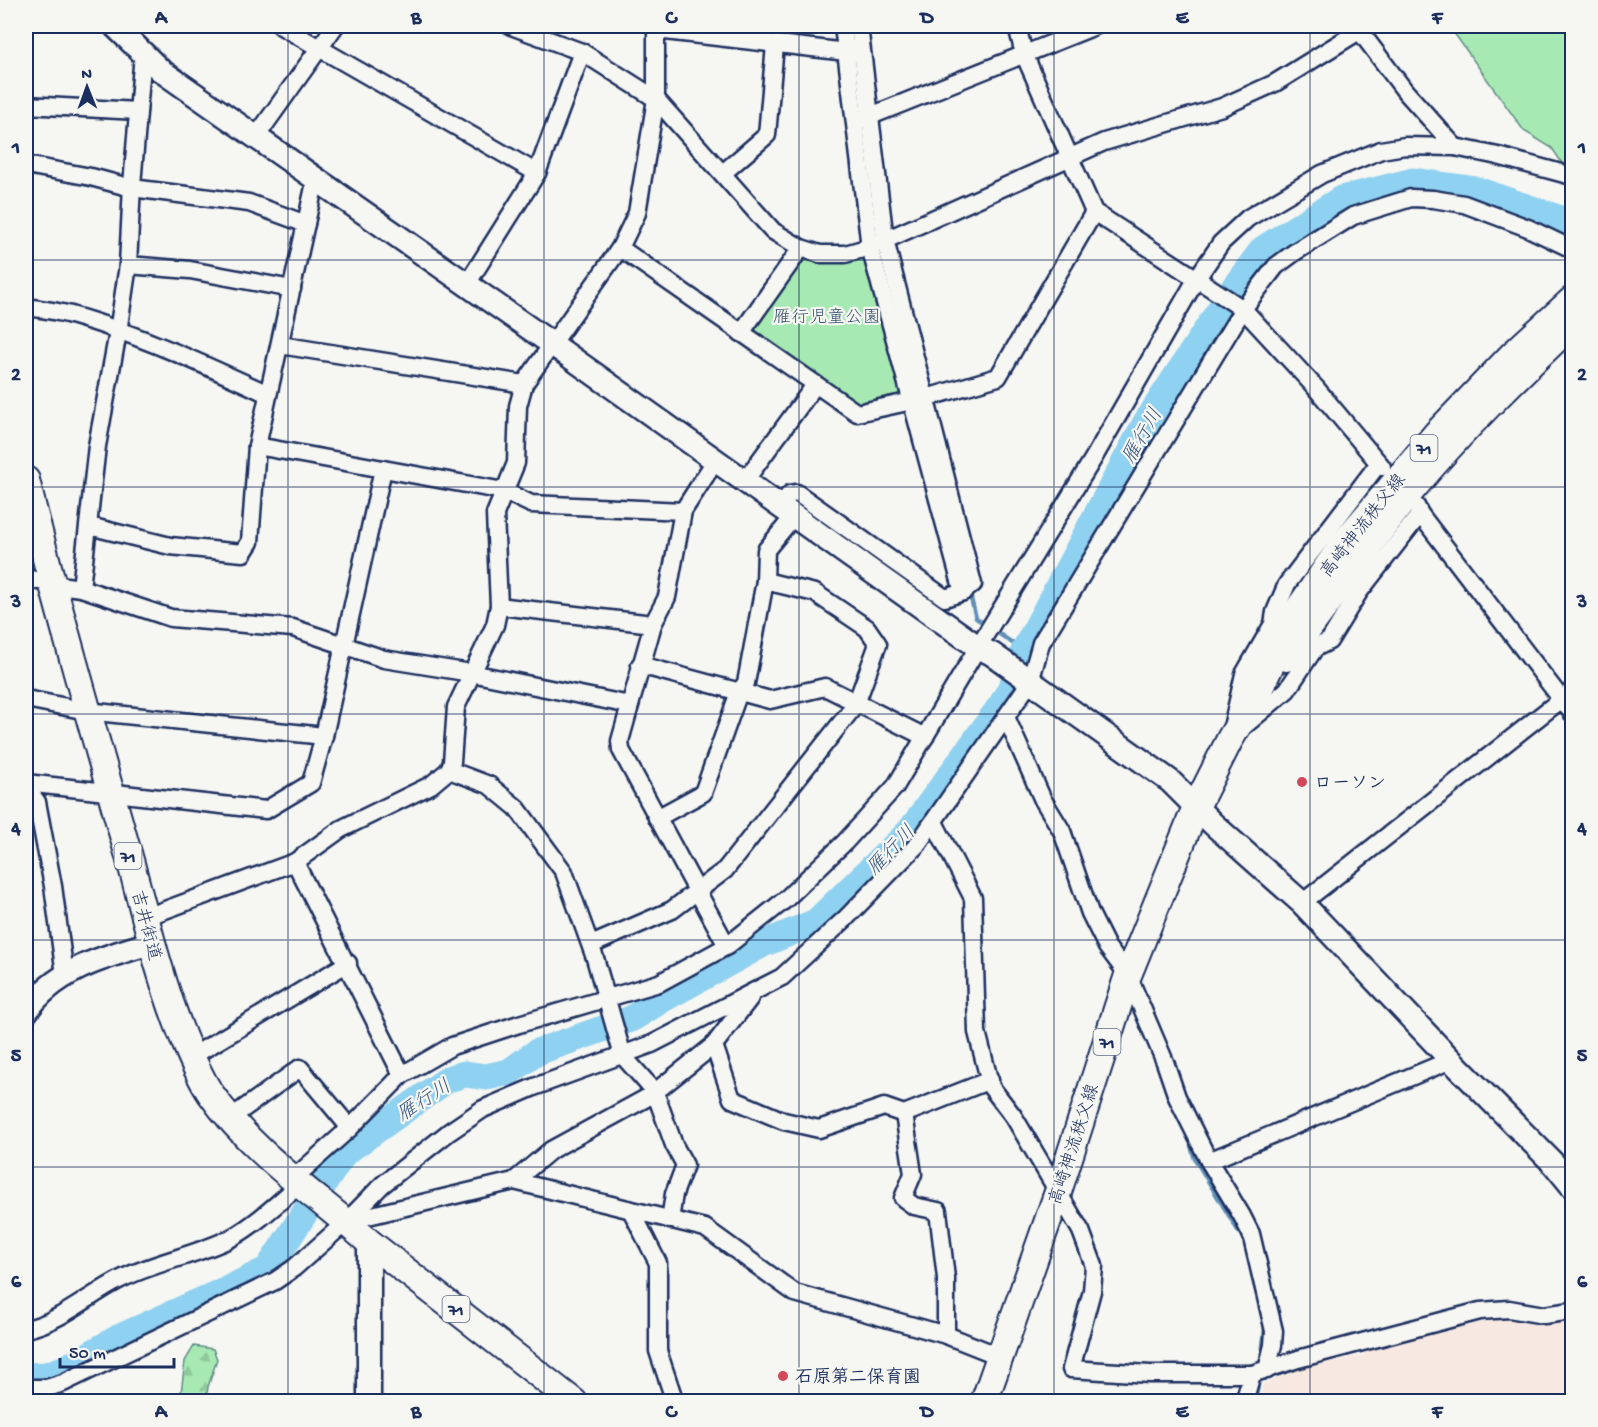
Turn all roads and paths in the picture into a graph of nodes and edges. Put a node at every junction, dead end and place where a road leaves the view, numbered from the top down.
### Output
1 (115, 26) edge
2 (281, 26) edge
3 (335, 26) edge
4 (514, 26) edge
5 (843, 26) edge
6 (859, 26) edge
7 (1017, 26) edge
8 (1095, 26) edge
9 (656, 28) edge
10 (1358, 28) edge
11 (775, 45) junction
12 (319, 48) junction
13 (855, 51) junction
14 (582, 52) junction
15 (143, 53) junction
16 (1024, 54) junction
17 (656, 99) junction
18 (26, 105) edge
19 (138, 111) junction
20 (863, 119) junction
21 (256, 137) junction
22 (1455, 147) junction
23 (1071, 156) junction
24 (26, 165) edge
25 (537, 173) junction
26 (723, 173) junction
27 (1572, 176) edge
28 (316, 178) junction
29 (132, 188) junction
30 (1095, 212) junction
31 (306, 224) junction
32 (885, 240) junction
33 (620, 248) junction
34 (801, 248) junction
35 (870, 248) junction
36 (1572, 249) edge
37 (128, 266) junction
38 (1197, 278) junction
39 (467, 284) junction
40 (292, 289) junction
41 (1572, 300) edge
42 (26, 307) edge
43 (1243, 309) junction
44 (1572, 324) edge
45 (118, 332) junction
46 (741, 333) junction
47 (552, 344) junction
48 (280, 345) junction
49 (524, 384) junction
50 (815, 385) junction
51 (268, 394) junction
52 (919, 399) junction
53 (257, 446) junction
54 (715, 461) junction
55 (383, 469) junction
56 (26, 480) edge
57 (744, 482) junction
58 (504, 491) junction
59 (683, 511) junction
60 (786, 512) junction
61 (89, 526) junction
62 (26, 578) edge
63 (765, 581) junction
64 (51, 584) junction
65 (81, 588) junction
66 (499, 606) junction
67 (653, 624) junction
68 (344, 646) junction
69 (978, 647) junction
70 (640, 665) junction
71 (471, 673) junction
72 (1030, 682) junction
73 (739, 692) junction
74 (1257, 694) junction
75 (1567, 695) edge
76 (26, 699) edge
77 (856, 704) junction
78 (630, 705) junction
79 (87, 711) junction
80 (1572, 713) edge
81 (1006, 717) junction
82 (324, 736) junction
83 (925, 737) junction
84 (1230, 739) junction
85 (449, 770) junction
86 (26, 785) edge
87 (111, 793) junction
88 (1196, 807) junction
89 (657, 818) junction
90 (934, 822) junction
91 (295, 862) junction
92 (698, 892) junction
93 (1302, 903) junction
94 (146, 917) junction
95 (151, 943) junction
96 (591, 945) junction
97 (727, 946) junction
98 (348, 963) junction
99 (65, 975) junction
100 (1128, 975) junction
101 (754, 992) junction
102 (607, 999) junction
103 (26, 1012) edge
104 (714, 1045) junction
105 (623, 1056) junction
106 (191, 1057) junction
107 (1451, 1060) junction
108 (402, 1076) junction
109 (990, 1080) junction
110 (655, 1092) junction
111 (904, 1114) junction
112 (229, 1119) junction
113 (350, 1128) junction
114 (1209, 1161) junction
115 (514, 1181) junction
116 (300, 1184) junction
117 (1572, 1186) edge
118 (1058, 1192) junction
119 (631, 1210) junction
120 (343, 1218) junction
121 (670, 1220) junction
122 (369, 1242) junction
123 (1572, 1311) edge
124 (26, 1329) edge
125 (946, 1335) junction
126 (999, 1356) junction
127 (1259, 1372) junction
128 (26, 1388) edge
129 (369, 1401) edge
130 (574, 1401) edge
131 (675, 1401) edge
132 (984, 1401) edge
133 (1245, 1401) edge

1 - 15 street
2 - 12 street
3 - 12 street
4 - 14 street
5 - 13 street
6 - 13 street
7 - 16 street
8 - 16 street
9 - 11 street
9 - 17 street
10 - 22 street
10 - 23 street
11 - 13 street
11 - 26 street
12 - 21 street
12 - 25 street
13 - 20 street
14 - 17 street
14 - 25 street
15 - 19 street
15 - 21 street
16 - 20 street
16 - 23 street
17 - 26 street
17 - 33 street
18 - 19 street
19 - 29 street
20 - 32 street
20 - 35 street
21 - 28 street
22 - 27 street
22 - 38 street
23 - 30 street
23 - 32 street
24 - 29 street
25 - 39 street
26 - 34 street
28 - 31 street
28 - 39 street
29 - 31 street
29 - 37 street
30 - 38 street
30 - 52 street
31 - 40 street
32 - 35 street
32 - 52 street
33 - 46 street
33 - 47 street
34 - 35 street
34 - 46 street
35 - 52 street
36 - 43 street
37 - 40 street
37 - 45 street
38 - 43 street
38 - 69 street
39 - 47 street
40 - 48 street
41 - 74 main road, 高崎神流秩父線 / 71
42 - 45 street
43 - 72 street
43 - 84 street
44 - 74 main road, 高崎神流秩父線 / 71
45 - 51 street
45 - 61 street
46 - 50 street
47 - 49 street
47 - 54 street
48 - 49 street
48 - 51 street
49 - 58 street
50 - 52 street
50 - 57 street
51 - 53 street
52 - 60 street
53 - 55 street
53 - 61 street
54 - 57 street
54 - 59 street
55 - 58 street
55 - 68 street
56 - 64 main road, 吉井街道 / 71
57 - 60 street
58 - 59 street
58 - 66 street
59 - 67 street
60 - 63 street
60 - 69 street
61 - 65 street
62 - 64 street
63 - 73 street
63 - 77 street
64 - 65 street
64 - 79 main road, 吉井街道 / 71
65 - 68 street
66 - 67 street
66 - 71 street
67 - 70 street
68 - 71 street
68 - 82 street
69 - 72 street
69 - 83 street
70 - 73 street
70 - 78 street
71 - 78 street
71 - 85 street
72 - 81 street
72 - 88 street
73 - 77 street
73 - 89 street
74 - 84 main road, 高崎神流秩父線 / 71
75 - 80 street
75 - 84 street
75 - 93 street
76 - 79 street
77 - 83 street
77 - 92 street
78 - 89 street
79 - 82 street
79 - 87 main road, 吉井街道 / 71
81 - 90 street
81 - 100 street
82 - 87 street
83 - 97 street
84 - 88 main road, 高崎神流秩父線 / 71
85 - 91 street
85 - 96 street
86 - 87 street
86 - 99 street
87 - 94 main road, 吉井街道 / 71
88 - 93 street
88 - 100 main road, 高崎神流秩父線 / 71
89 - 92 street
90 - 101 street
90 - 109 street
91 - 94 street
91 - 98 street
92 - 96 street
92 - 97 street
93 - 107 street
94 - 95 main road, 吉井街道 / 71
95 - 99 street
95 - 106 main road, 吉井街道 / 71
96 - 102 street
97 - 102 street
98 - 106 street
98 - 108 street
99 - 103 street
100 - 114 street
100 - 118 main road, 高崎神流秩父線 / 71
101 - 104 street
101 - 105 street
102 - 105 street
102 - 108 street
104 - 110 street
104 - 111 street
105 - 110 street
105 - 120 street
106 - 112 main road, 吉井街道 / 71
107 - 114 street
107 - 117 street
108 - 113 street
109 - 111 street
109 - 118 street
110 - 115 street
110 - 121 street
111 - 125 street
112 - 113 street
112 - 116 main road, 吉井街道 / 71
113 - 116 street
114 - 127 street
115 - 119 street
115 - 120 street
116 - 120 main road, 71
116 - 124 street
118 - 126 main road, 高崎神流秩父線 / 71
118 - 127 street
119 - 121 street
119 - 131 street
120 - 122 main road, 71
120 - 128 street
121 - 125 street
122 - 129 street
122 - 130 main road, 71
123 - 127 street
125 - 126 street
126 - 132 main road, 高崎神流秩父線 / 71
127 - 133 street

